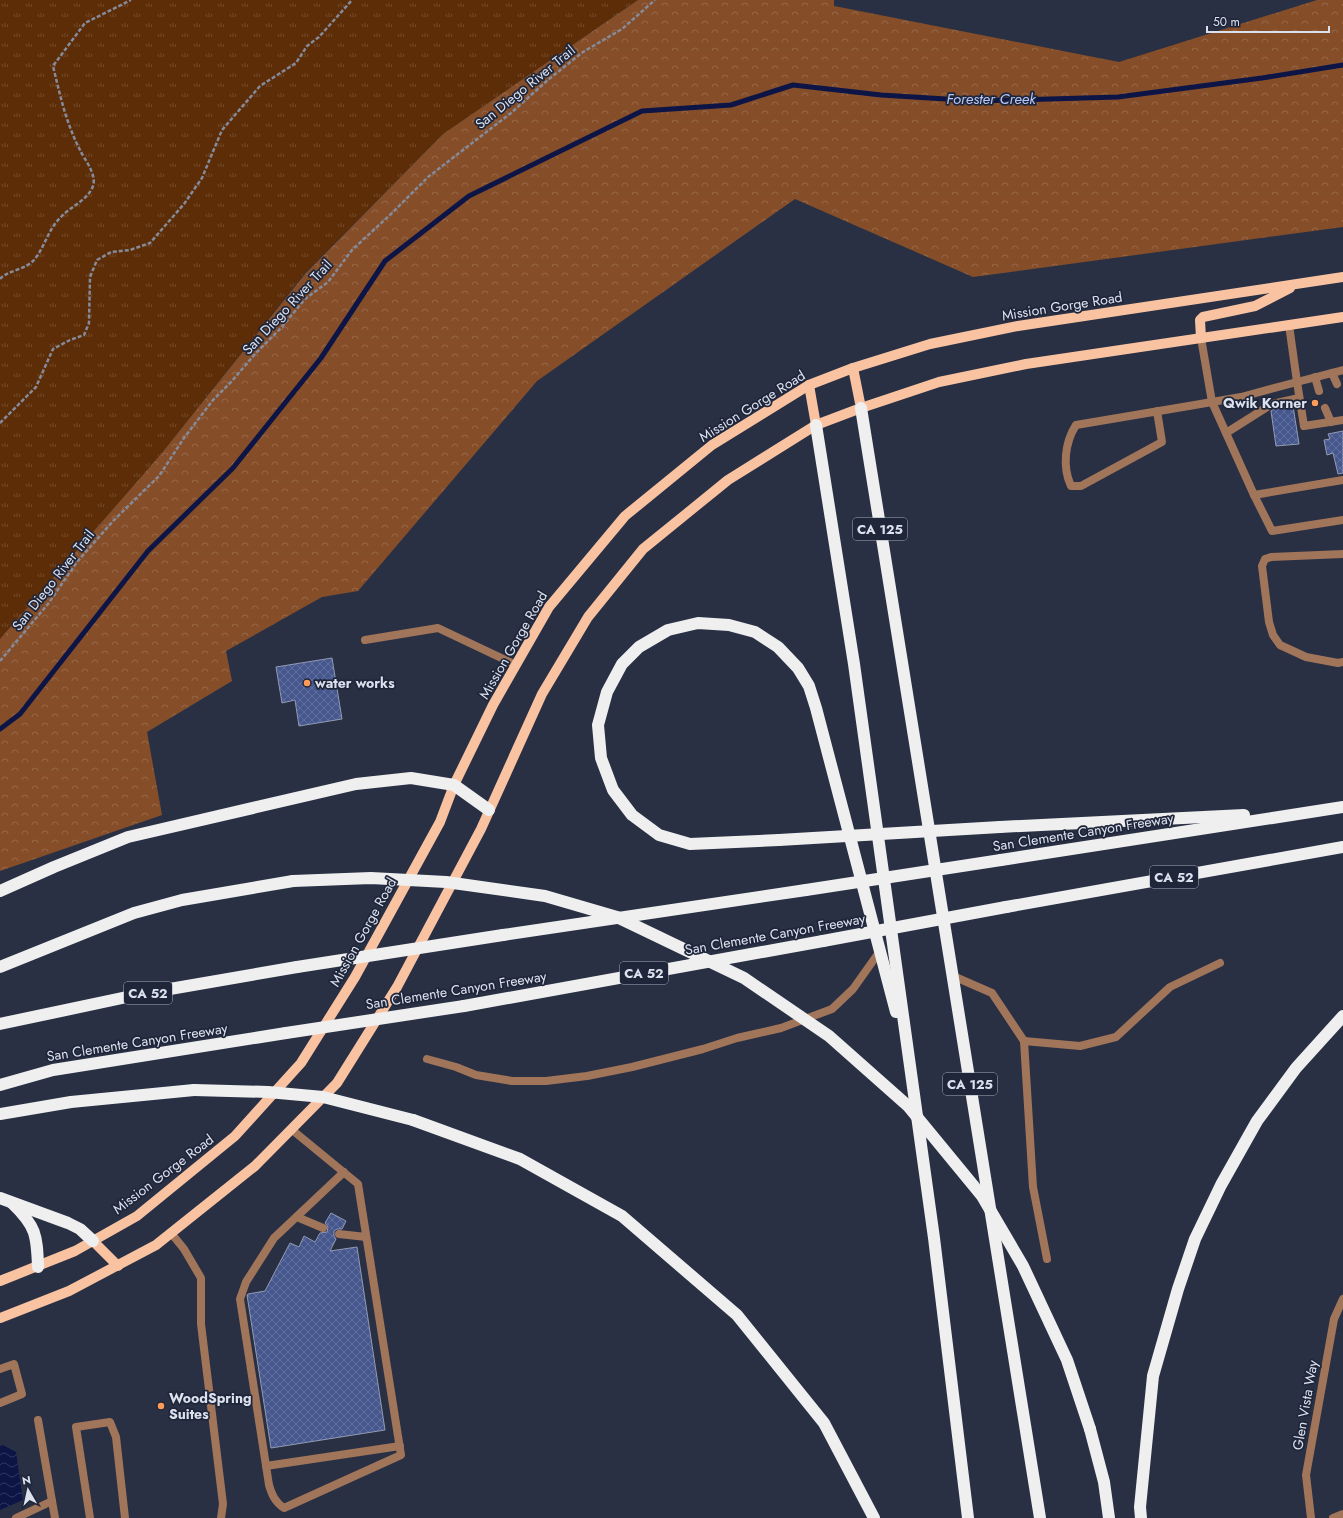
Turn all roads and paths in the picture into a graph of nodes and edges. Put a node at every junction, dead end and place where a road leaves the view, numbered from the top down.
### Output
1 (131, 0) edge
2 (352, 0) edge
3 (655, 0) edge
4 (1343, 277) edge
5 (0, 279) edge
6 (1299, 283) junction
7 (1343, 317) edge
8 (1289, 325) junction
9 (1201, 338) junction
10 (854, 368) junction
11 (1343, 370) edge
12 (1332, 373) junction
13 (1315, 378) junction
14 (1297, 382) junction
15 (1336, 384) dead end
16 (809, 385) junction
17 (1320, 391) dead end
18 (1299, 398) junction
19 (1212, 402) junction
20 (861, 408) junction
21 (1325, 408) dead end
22 (1157, 411) junction
23 (1343, 420) edge
24 (1331, 422) junction
25 (0, 424) edge
26 (816, 425) junction
27 (1226, 433) junction
28 (1343, 480) edge
29 (1254, 495) junction
30 (1343, 520) edge
31 (1343, 554) edge
32 (365, 640) dead end
33 (0, 661) edge
34 (1343, 662) edge
35 (516, 664) junction
36 (454, 785) junction
37 (1343, 807) edge
38 (490, 810) junction
39 (1311, 812) junction
40 (1343, 847) edge
41 (0, 891) edge
42 (880, 951) junction
43 (1220, 964) dead end
44 (0, 967) edge
45 (953, 976) junction
46 (1343, 1016) edge
47 (0, 1024) edge
48 (1024, 1041) junction
49 (427, 1059) dead end
50 (910, 1065) junction
51 (0, 1085) edge
52 (0, 1114) edge
53 (291, 1129) junction
54 (344, 1172) junction
55 (5, 1200) edge
56 (297, 1217) junction
57 (323, 1228) dead end
58 (172, 1233) junction
59 (339, 1234) dead end
60 (366, 1236) junction
61 (93, 1241) junction
62 (1047, 1259) dead end
63 (118, 1266) junction
64 (38, 1267) junction
65 (0, 1281) edge
66 (1343, 1299) edge
67 (0, 1318) edge
68 (0, 1368) edge
69 (0, 1403) edge
70 (38, 1420) dead end
71 (400, 1446) junction
72 (266, 1466) junction
73 (52, 1501) junction
74 (1343, 1514) edge
75 (16, 1518) edge
76 (55, 1518) edge
77 (90, 1518) edge
78 (125, 1518) edge
79 (221, 1518) edge
80 (874, 1518) edge
81 (968, 1518) edge
82 (1040, 1518) edge
83 (1109, 1518) edge
84 (1141, 1518) edge
85 (1311, 1518) edge
86 (1333, 1518) edge

1 - 5 path
2 - 25 path
3 - 33 path, San Diego River Trail
4 - 6 main road, Mission Gorge Road
6 - 9 main road
6 - 10 main road, Mission Gorge Road
7 - 8 main road
8 - 9 main road
8 - 14 street
9 - 19 street
9 - 20 main road
10 - 16 main road, Mission Gorge Road
10 - 20 main road, CA 125
11 - 12 street
12 - 13 street
12 - 15 street
13 - 14 street
13 - 17 street
14 - 18 street
14 - 19 street
16 - 26 main road, CA 125
16 - 35 main road, Mission Gorge Road
18 - 24 street
18 - 27 street
19 - 22 street
19 - 27 street
20 - 26 main road
20 - 45 highway, CA 125
21 - 24 street
22 - 22 street
23 - 24 street
26 - 38 main road
26 - 50 highway, CA 125
27 - 29 street
28 - 29 street
29 - 30 street
31 - 34 street
32 - 35 street
35 - 36 main road, Mission Gorge Road
36 - 38 highway
36 - 41 highway
36 - 61 main road, Mission Gorge Road
37 - 39 highway, San Clemente Canyon Freeway / CA 52
38 - 53 main road
39 - 42 highway, bridge
39 - 47 highway, San Clemente Canyon Freeway / CA 52, bridge
40 - 51 highway, San Clemente Canyon Freeway / CA 52, bridge
42 - 49 street
42 - 50 highway
43 - 48 street
44 - 83 highway, bridge
45 - 48 street
45 - 82 highway, CA 125
46 - 84 highway
48 - 62 street
50 - 81 highway, CA 125
52 - 80 highway, bridge
53 - 54 street
53 - 58 main road
54 - 56 street
54 - 60 street
55 - 61 highway
55 - 64 highway
56 - 57 street
56 - 72 street
58 - 63 main road
58 - 79 street
59 - 60 street
60 - 71 street
61 - 63 main road
61 - 64 main road, Mission Gorge Road
63 - 67 main road
64 - 65 main road, Mission Gorge Road
66 - 85 street, Glen Vista Way
68 - 69 street
70 - 73 street
71 - 72 street
71 - 72 street
73 - 75 street
73 - 76 street
74 - 86 street
77 - 78 street

